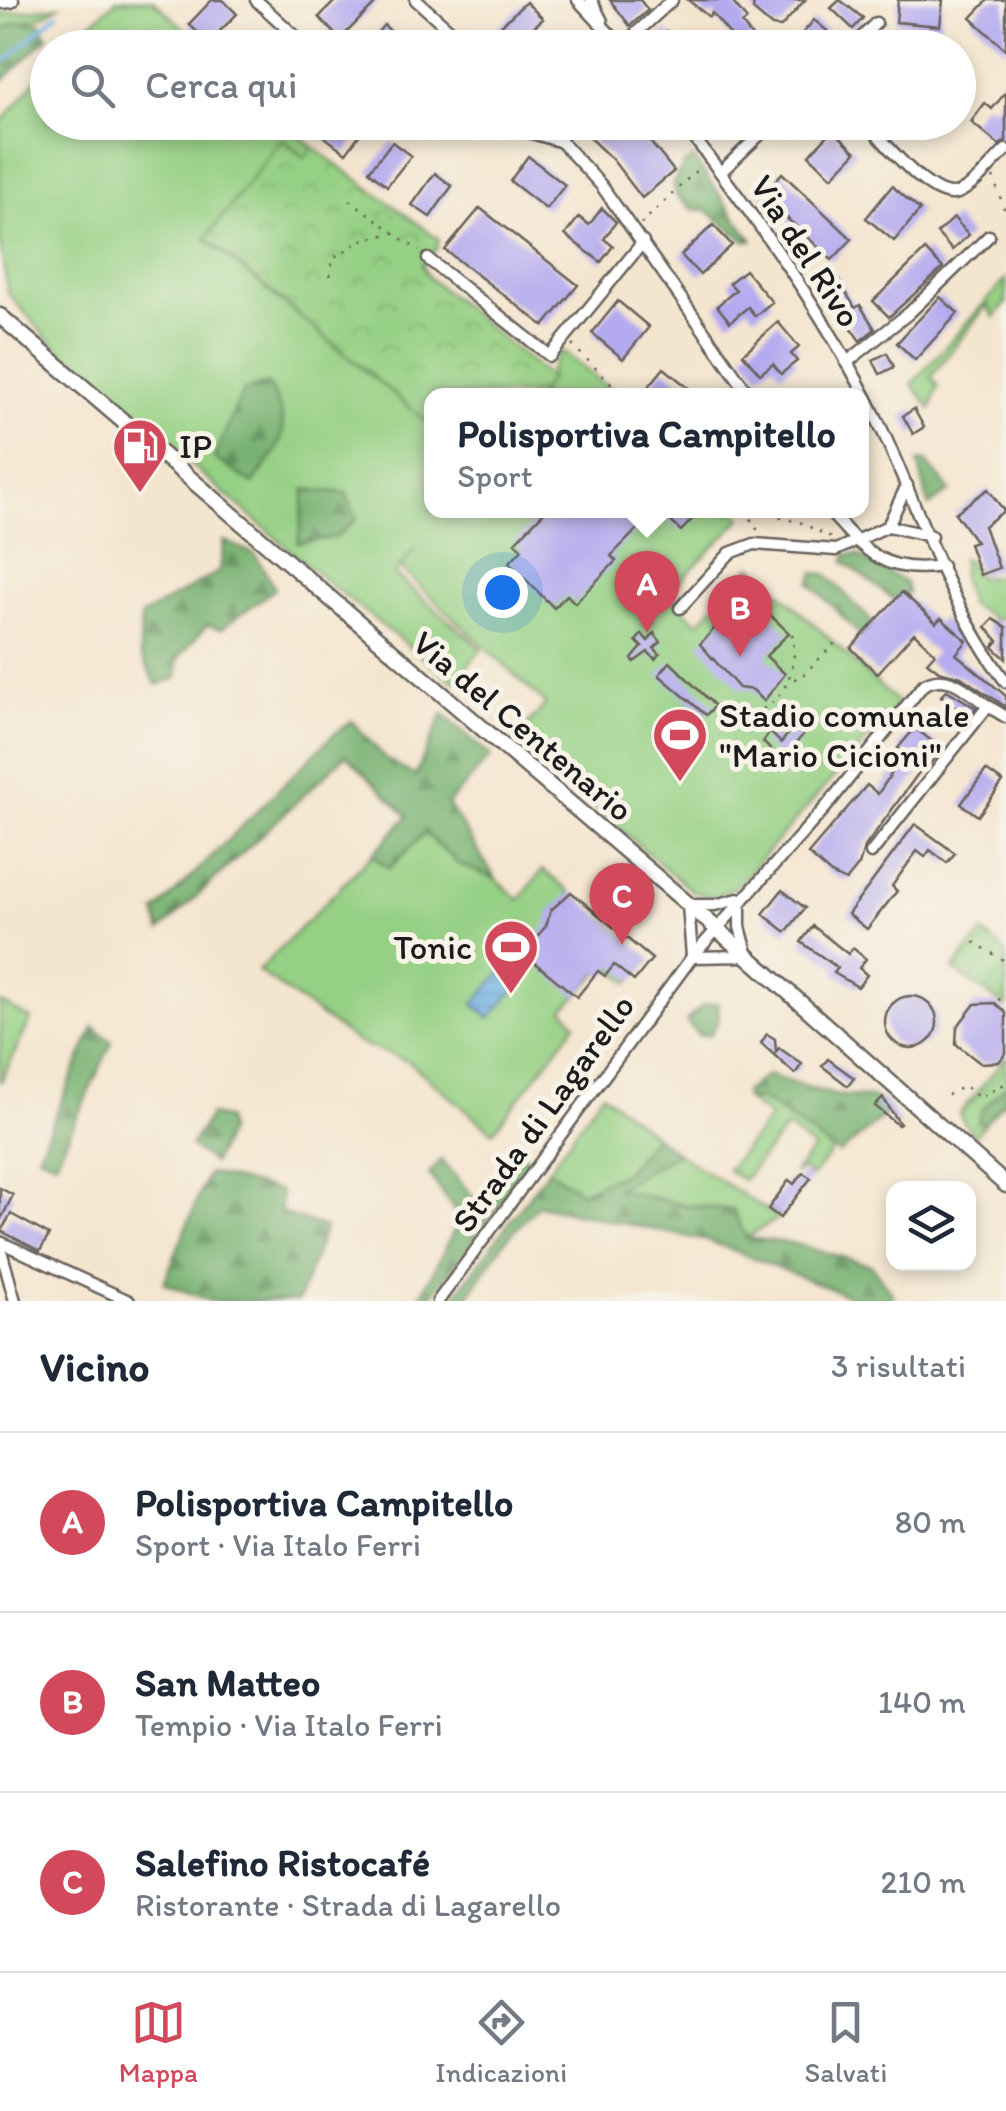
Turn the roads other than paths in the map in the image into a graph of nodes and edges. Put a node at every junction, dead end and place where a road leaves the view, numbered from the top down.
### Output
1 (10, 0) edge
2 (256, 0) edge
3 (416, 0) edge
4 (578, 0) edge
5 (591, 0) edge
6 (672, 0) edge
7 (0, 1) edge
8 (876, 23) dead end
9 (288, 30) edge
10 (450, 30) edge
11 (606, 30) joint
12 (640, 30) edge
13 (869, 30) edge
14 (557, 140) edge
15 (696, 140) edge
16 (754, 140) edge
17 (883, 140) edge
18 (560, 141) joint
19 (1006, 150) edge
20 (721, 172) junction
21 (989, 236) dead end
22 (643, 242) junction
23 (428, 259) road end
24 (0, 316) edge
25 (846, 363) junction
26 (744, 388) edge
27 (858, 388) edge
28 (869, 409) edge
29 (907, 485) junction
30 (834, 518) edge
31 (888, 526) junction
32 (930, 536) junction
33 (851, 543) junction
34 (942, 566) junction
35 (680, 608) dead end
36 (1006, 682) edge
37 (988, 706) junction
38 (1006, 717) edge
39 (871, 853) dead end
40 (740, 898) junction
41 (688, 905) junction
42 (716, 928) junction
43 (748, 956) junction
44 (692, 957) junction
45 (1006, 1186) edge
46 (0, 1244) edge
47 (15, 1301) edge
48 (129, 1301) edge
49 (438, 1301) edge

1 - 7 street
2 - 9 street
3 - 10 street
4 - 11 street
5 - 11 street
6 - 12 street
8 - 13 street
14 - 18 street
15 - 20 street, Via del Rivo
16 - 20 street
17 - 19 street
18 - 22 street
20 - 25 street, Via del Rivo
21 - 25 street, Via del Rivo
22 - 23 street
22 - 26 street
24 - 41 street, Via del Centenario
25 - 27 street, Via del Rivo
28 - 29 street, Via del Rivo
29 - 31 street
29 - 32 street, Via del Rivo
30 - 33 street
31 - 32 street
31 - 33 street
32 - 34 street, Via del Rivo
33 - 34 street
33 - 35 street
34 - 36 street, Via del Rivo
37 - 38 street, Strada di Lagarello
37 - 39 street
37 - 40 street, Strada di Lagarello
40 - 41 street
40 - 42 street, Strada di Lagarello
40 - 43 street
41 - 42 street, Via del Centenario
41 - 44 street
42 - 43 street, Via del Centenario
42 - 44 street, Strada di Lagarello
43 - 44 street
43 - 45 street, Via del Centenario
44 - 49 street, Strada di Lagarello
46 - 47 street
46 - 48 street

